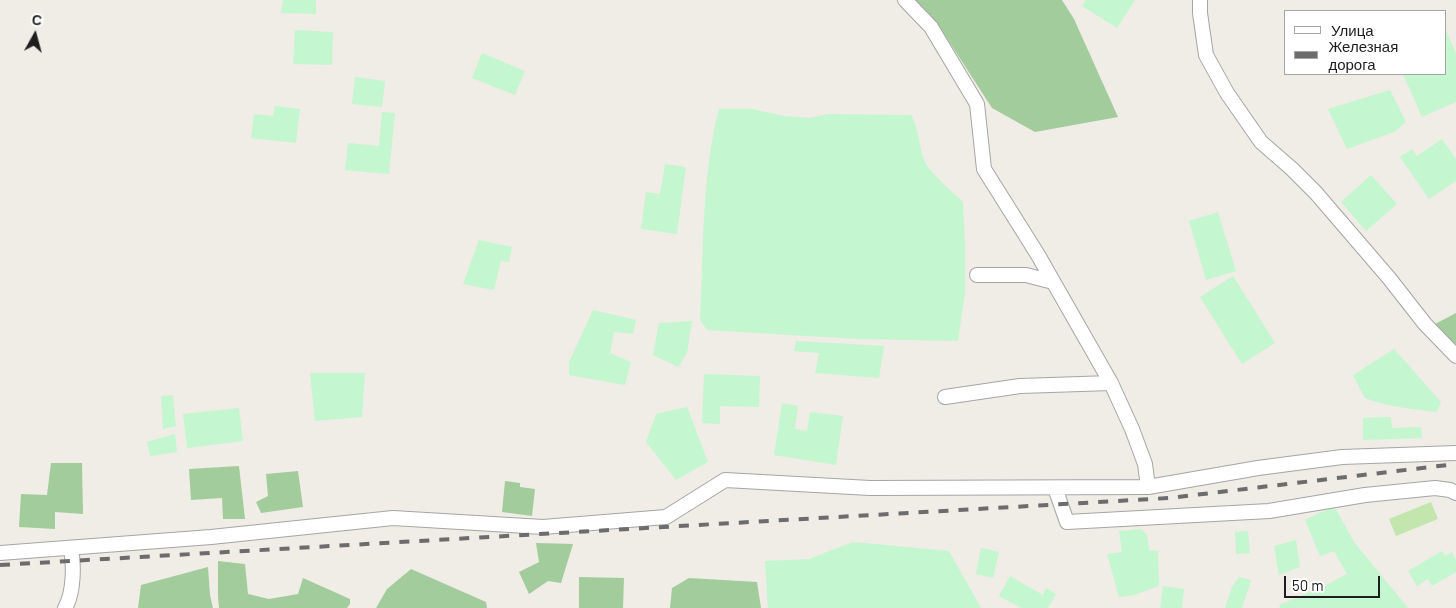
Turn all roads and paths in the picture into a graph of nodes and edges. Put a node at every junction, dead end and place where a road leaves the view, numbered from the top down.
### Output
1 (905, 0) edge
2 (1200, 0) edge
3 (977, 275) dead end
4 (1053, 282) junction
5 (1456, 356) edge
6 (1111, 383) junction
7 (945, 397) dead end
8 (1456, 453) edge
9 (1148, 487) junction
10 (1055, 488) junction
11 (1456, 493) edge
12 (71, 548) junction
13 (0, 553) edge
14 (65, 608) edge

1 - 4 street
2 - 5 street
3 - 4 street
4 - 6 street
6 - 7 street
6 - 9 street
8 - 9 street
9 - 10 street
10 - 11 street
10 - 12 street
12 - 13 street
12 - 14 street

